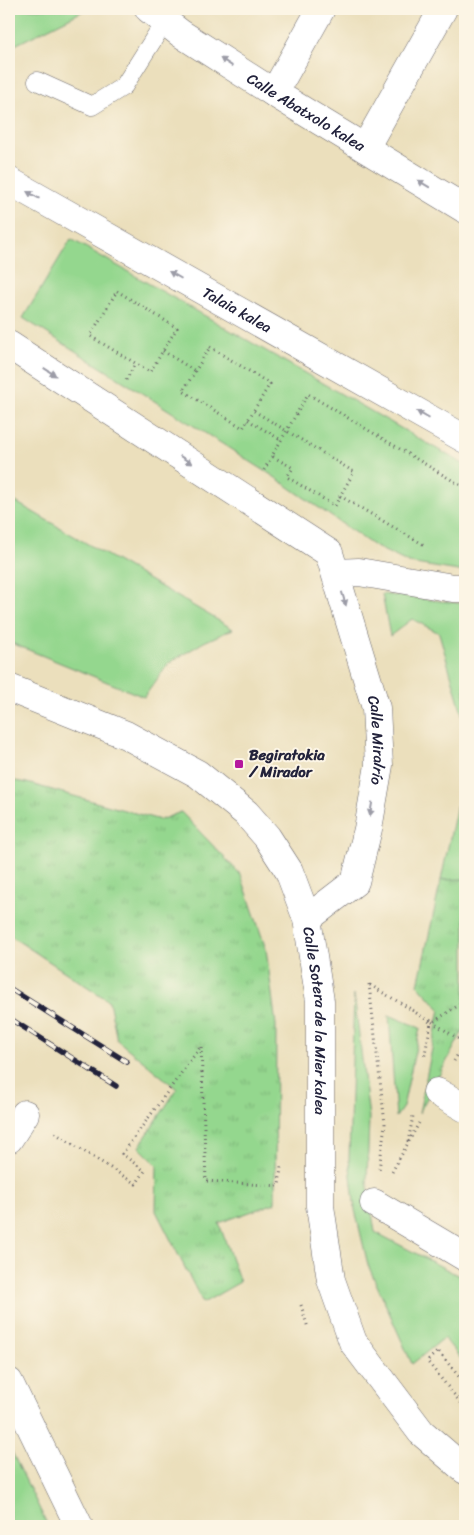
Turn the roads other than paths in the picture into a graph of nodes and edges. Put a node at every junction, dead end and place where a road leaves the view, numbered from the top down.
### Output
1 (321, 9) edge
2 (443, 9) edge
3 (157, 13) edge
4 (37, 81) dead end
5 (274, 93) junction
6 (366, 148) junction
7 (9, 181) edge
8 (465, 209) edge
9 (9, 345) edge
10 (465, 439) edge
11 (332, 563) junction
12 (465, 588) edge
13 (9, 688) edge
14 (307, 919) junction
15 (437, 1092) dead end
16 (465, 1108) edge
17 (25, 1114) road end
18 (9, 1139) edge
19 (374, 1203) road end
20 (465, 1257) edge
21 (9, 1382) edge
22 (465, 1470) edge
23 (79, 1526) edge

1 - 5 street
2 - 6 street
3 - 4 lane
5 -> 3 street, Calle Abatxolo kalea
5 - 6 street, Calle Abatxolo kalea
8 -> 6 street, Calle Abatxolo kalea
10 -> 7 street, Talaia kalea
9 -> 11 street
11 - 12 street
11 -> 14 street, Calle Miralrío
13 - 14 street, Calle Sotera de la Mier kalea
14 - 22 street, Calle Sotera de la Mier kalea
15 - 16 street
17 - 18 street
19 - 20 street
21 - 23 street

